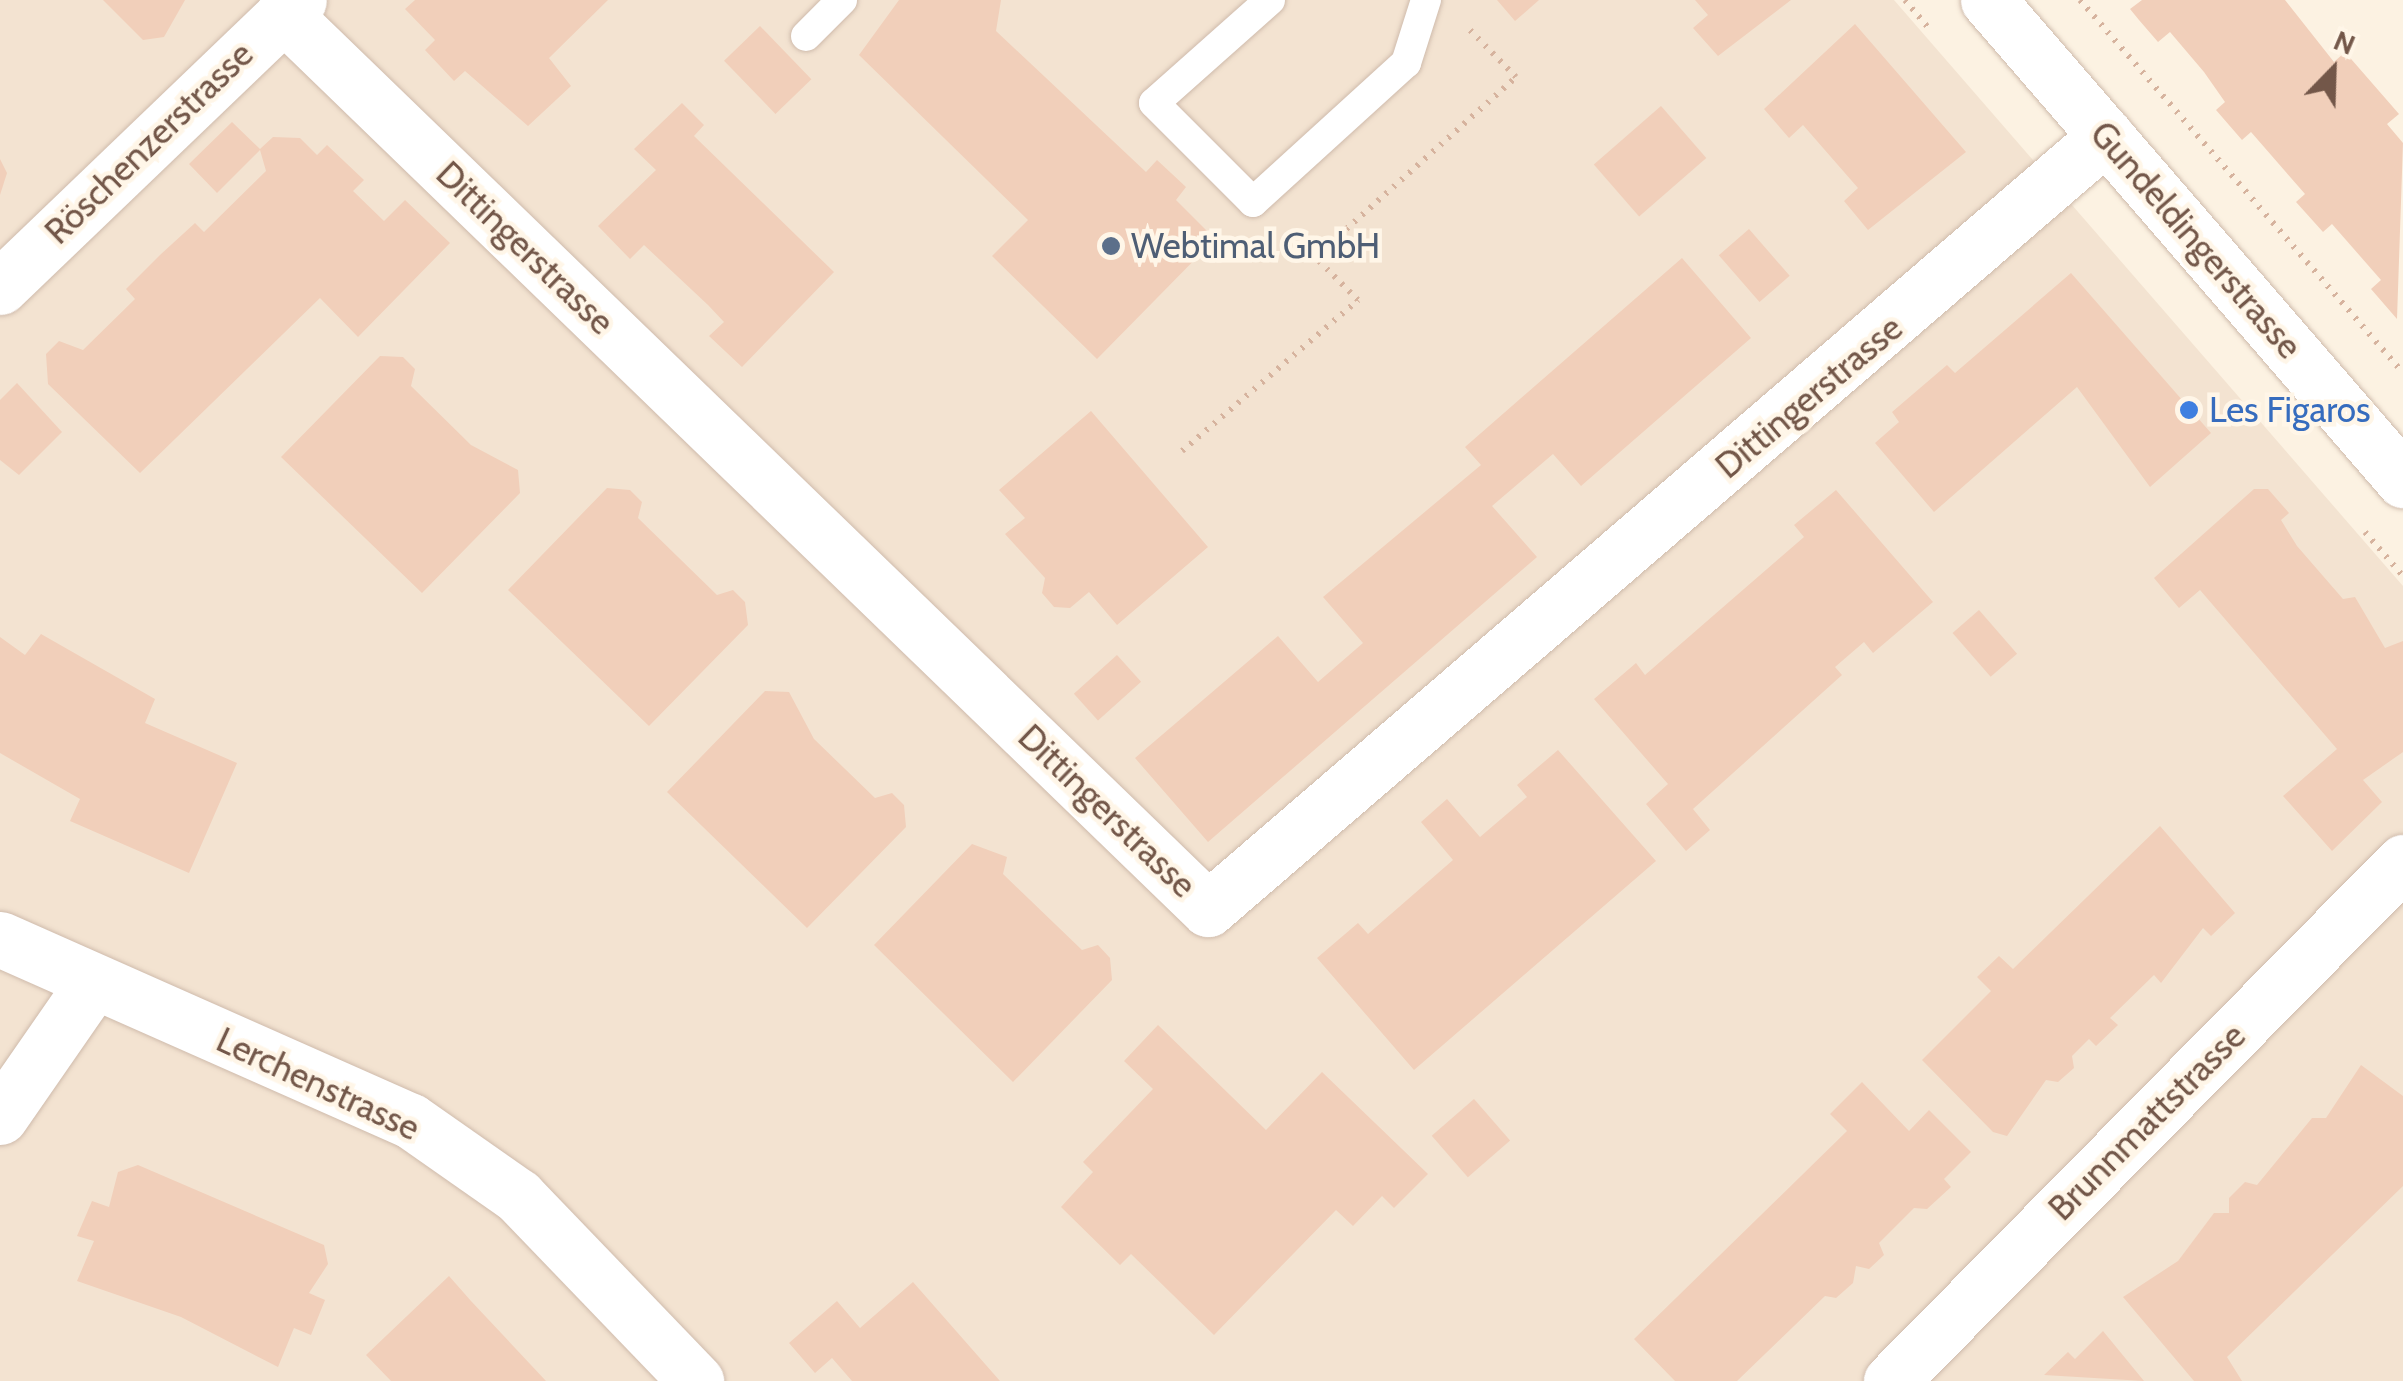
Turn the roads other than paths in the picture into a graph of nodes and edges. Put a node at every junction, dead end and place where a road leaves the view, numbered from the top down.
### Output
1 (842, 0) edge
2 (1270, 0) edge
3 (1426, 0) edge
4 (1988, 0) edge
5 (291, 7) edge
6 (806, 36) dead end
7 (2106, 136) junction
8 (0, 287) edge
9 (2403, 480) edge
10 (2403, 862) edge
11 (0, 939) edge
12 (92, 984) junction
13 (0, 1116) edge
14 (696, 1381) edge
15 (1891, 1381) edge

1 - 6 lane
2 - 3 lane
4 - 7 street, Gundeldingerstrasse
5 - 7 street, Dittingerstrasse
5 - 8 street, Röschenzerstrasse
7 - 9 street, Gundeldingerstrasse
10 - 15 street, Brunnmattstrasse
11 - 12 street, Lerchenstrasse
12 - 13 street
12 - 14 street, Lerchenstrasse

